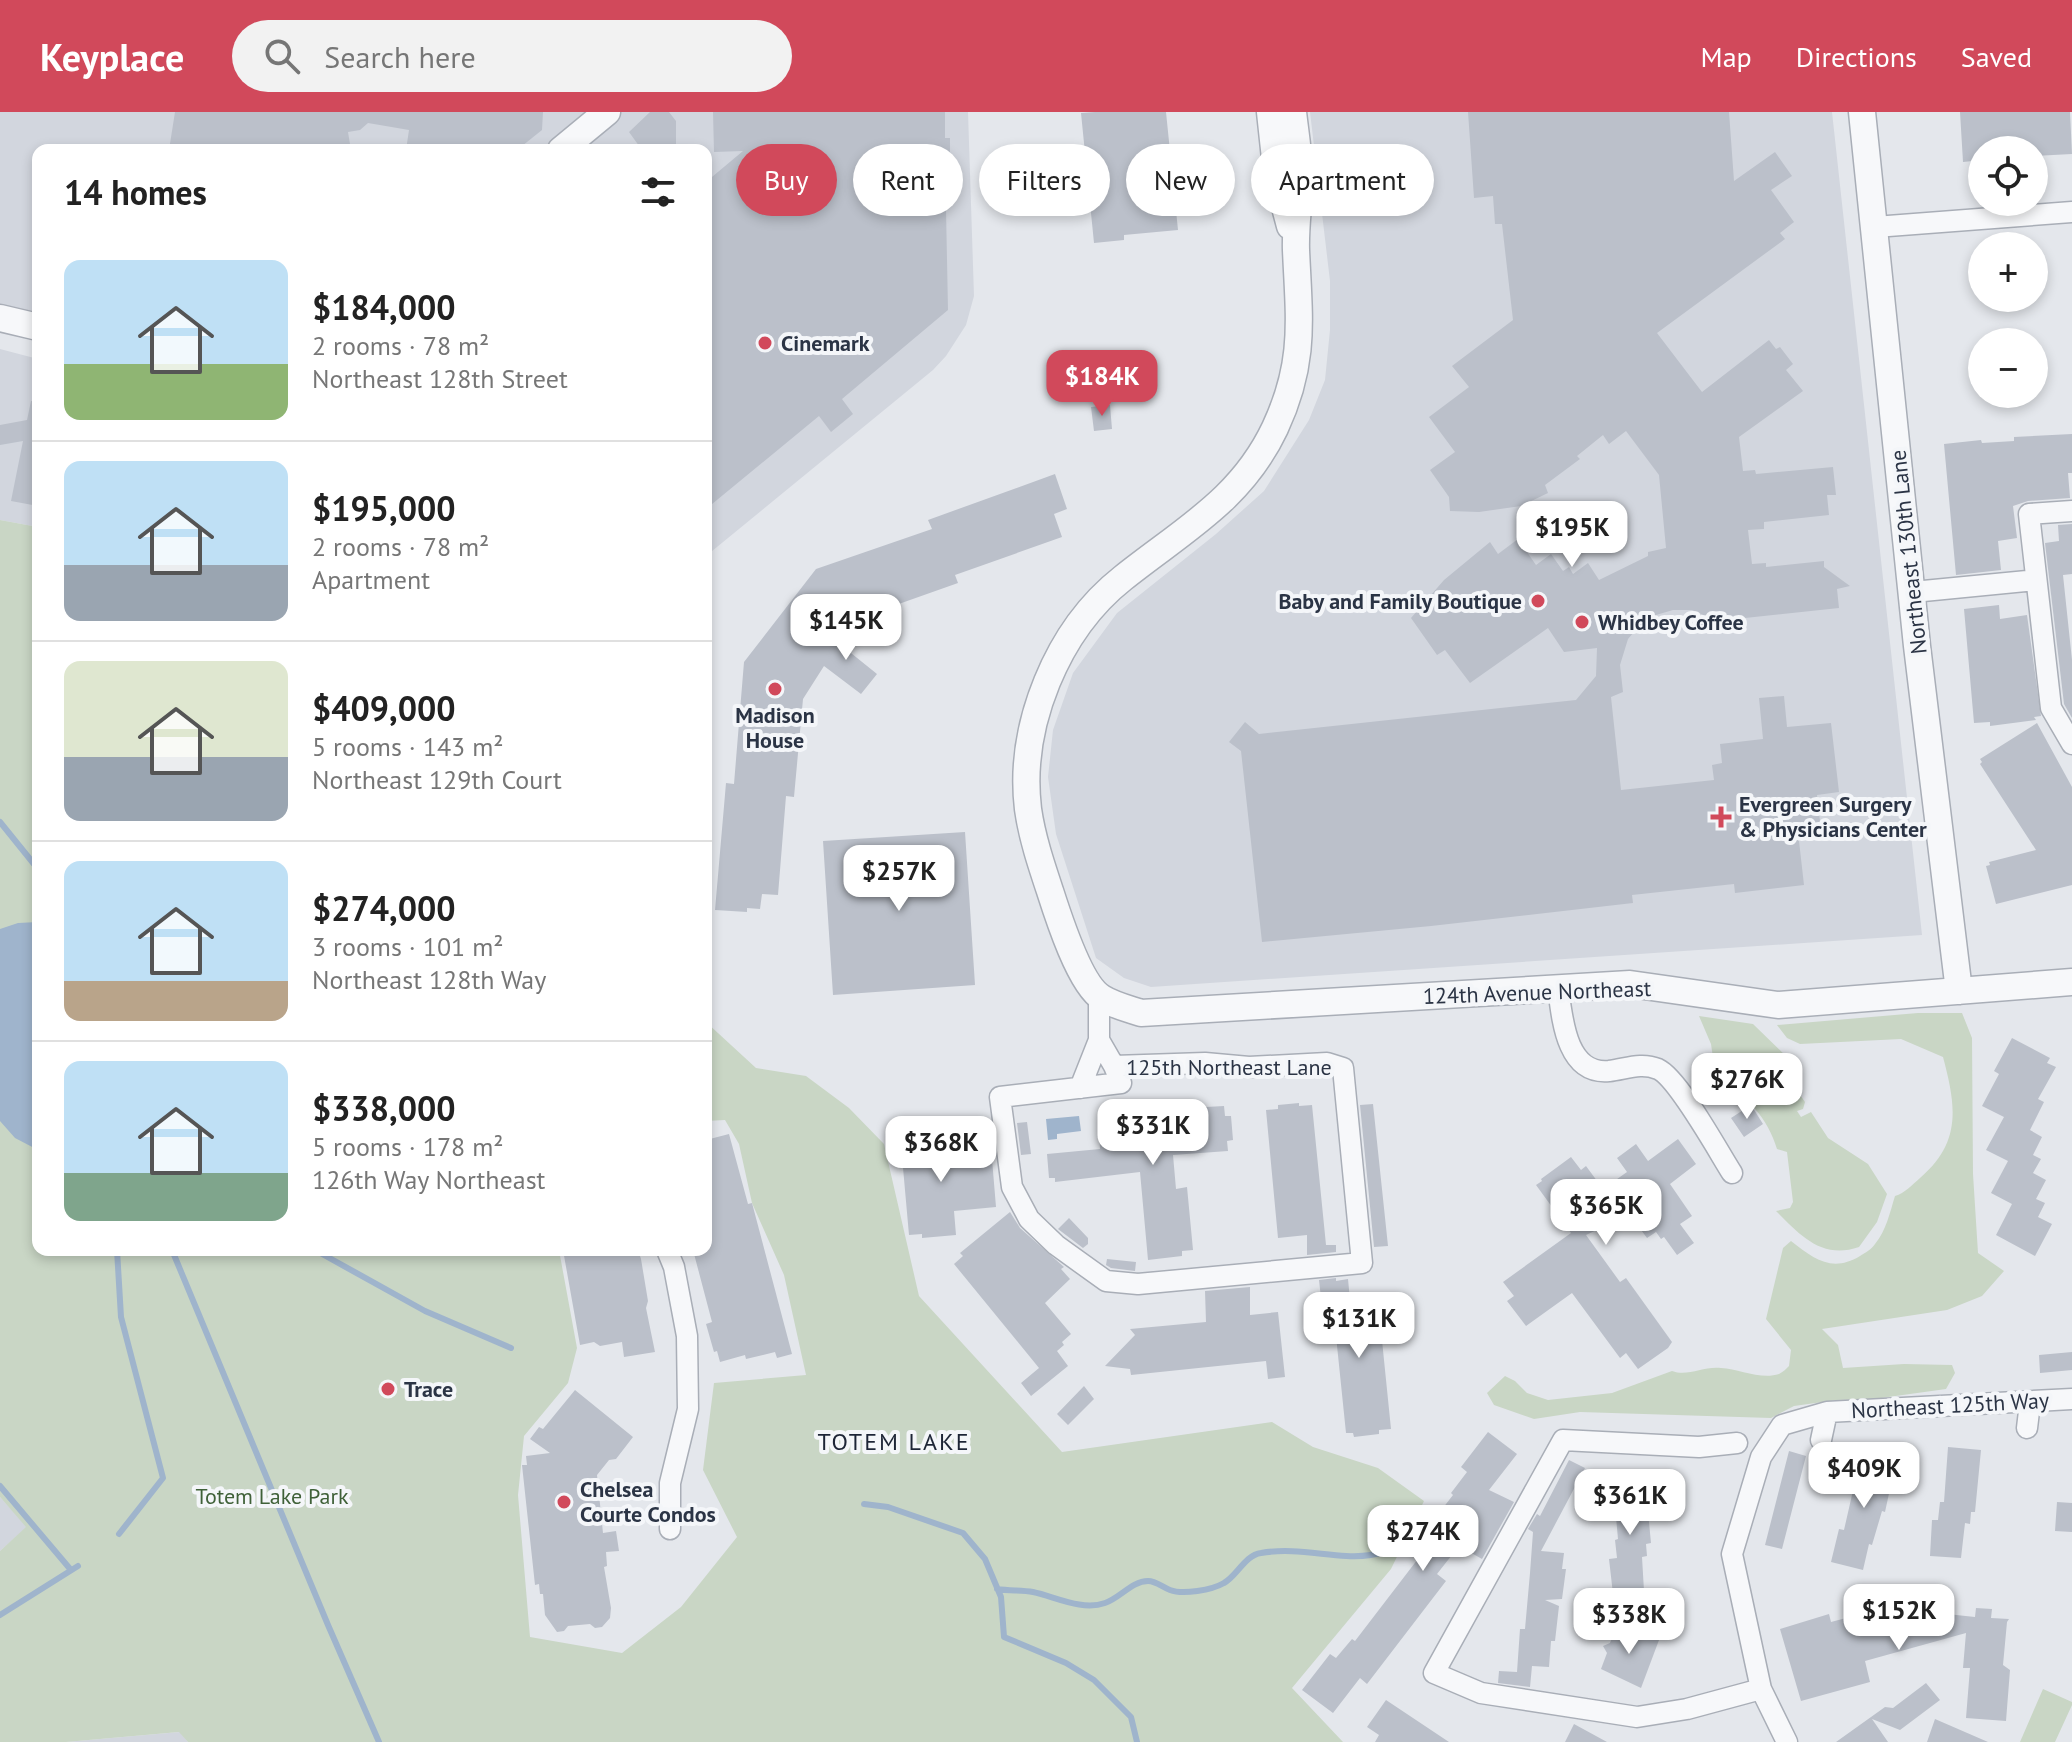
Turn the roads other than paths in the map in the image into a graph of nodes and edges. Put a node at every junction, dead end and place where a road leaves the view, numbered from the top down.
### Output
1 (607, 112) edge
2 (1270, 112) edge
3 (1293, 112) edge
4 (1862, 112) edge
5 (568, 144) edge
6 (2072, 212) edge
7 (1875, 227) junction
8 (1296, 249) junction
9 (0, 318) edge
10 (32, 326) edge
11 (2072, 511) edge
12 (2036, 580) junction
13 (1913, 592) junction
14 (2072, 744) edge
15 (2072, 982) edge
16 (1558, 987) junction
17 (1959, 991) junction
18 (1099, 998) junction
19 (1099, 1040) junction
20 (1114, 1066) junction
21 (1080, 1088) junction
22 (1732, 1173) dead end
23 (669, 1256) edge
24 (2072, 1399) edge
25 (2030, 1403) junction
26 (1827, 1412) junction
27 (2027, 1428) dead end
28 (1821, 1440) dead end
29 (1737, 1443) dead end
30 (670, 1529) dead end
31 (1761, 1689) junction
32 (1787, 1742) edge

1 - 5 street
2 - 8 street
3 - 8 street
4 - 7 street, Northeast 130th Lane
6 - 7 street
7 - 13 street, Northeast 130th Lane
8 - 18 street
9 - 10 street
11 - 12 street
12 - 13 street
12 - 14 street
13 - 17 street, Northeast 130th Lane
15 - 17 street, 124th Avenue Northeast
16 - 17 street, 124th Avenue Northeast
16 - 18 street, 124th Avenue Northeast
16 - 22 street
18 - 19 street
19 - 20 street
19 - 21 street
20 - 21 street
20 - 21 street, 125th Northeast Lane
23 - 30 street
24 - 25 street, Northeast 125th Way
25 - 26 street, Northeast 125th Way
25 - 27 street
26 - 28 street
26 - 31 street, Northeast 125th Way
29 - 31 street
31 - 32 street

